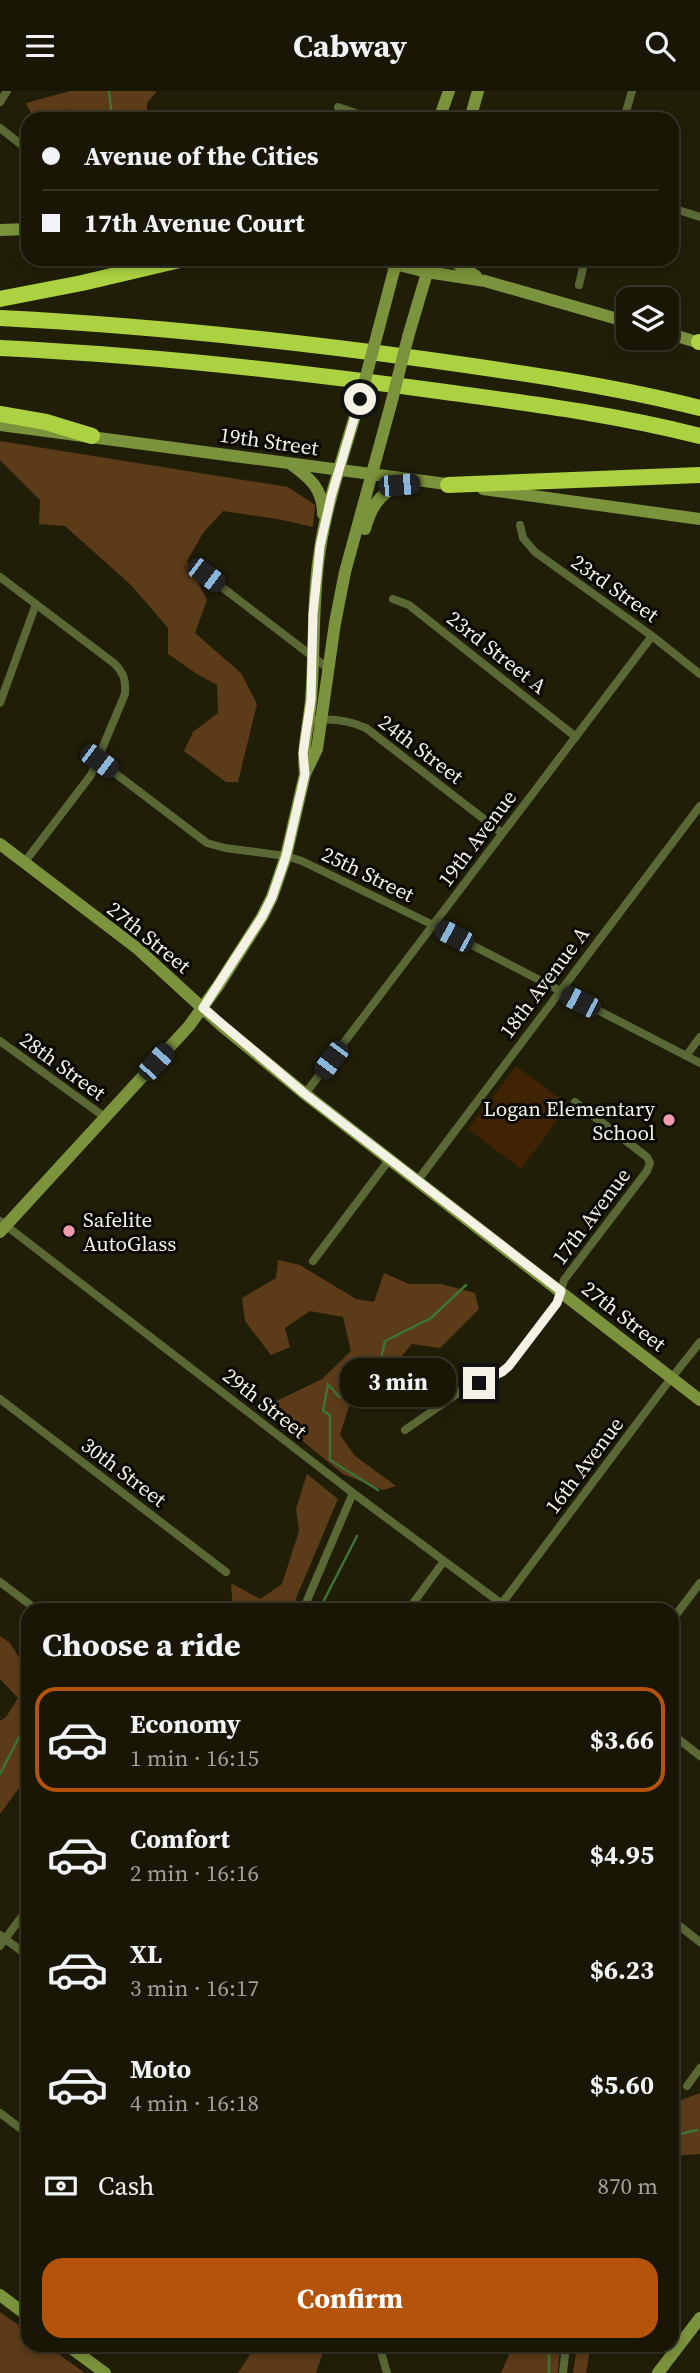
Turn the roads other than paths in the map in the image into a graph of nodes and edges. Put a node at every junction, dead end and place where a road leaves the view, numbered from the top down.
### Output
1 (7, 91) edge
2 (449, 91) edge
3 (478, 91) edge
4 (632, 91) edge
5 (0, 102) edge
6 (338, 107) dead end
7 (353, 112) edge
8 (442, 112) edge
9 (472, 112) edge
10 (626, 112) edge
11 (0, 128) edge
12 (21, 145) edge
13 (679, 210) edge
14 (700, 216) edge
15 (21, 229) edge
16 (0, 230) edge
17 (154, 266) edge
18 (395, 266) edge
19 (429, 266) edge
20 (432, 266) edge
21 (461, 266) edge
22 (583, 266) edge
23 (485, 281) junction
24 (579, 285) dead end
25 (0, 299) edge
26 (0, 318) edge
27 (616, 319) edge
28 (679, 336) edge
29 (700, 342) edge
30 (0, 348) edge
31 (700, 408) edge
32 (0, 414) edge
33 (0, 425) edge
34 (92, 436) junction
35 (700, 436) edge
36 (291, 464) junction
37 (339, 470) junction
38 (372, 474) junction
39 (700, 475) edge
40 (431, 482) junction
41 (448, 485) junction
42 (700, 519) edge
43 (520, 525) dead end
44 (323, 532) junction
45 (206, 575) dead end
46 (0, 577) edge
47 (393, 599) dead end
48 (37, 604) junction
49 (652, 636) junction
50 (313, 657) junction
51 (329, 669) junction
52 (700, 674) edge
53 (0, 703) edge
54 (314, 720) junction
55 (576, 737) junction
56 (99, 761) junction
57 (700, 806) edge
58 (502, 833) junction
59 (0, 845) edge
60 (286, 856) junction
61 (24, 863) junction
62 (433, 925) junction
63 (559, 992) junction
64 (203, 1008) junction
65 (700, 1037) edge
66 (0, 1041) edge
67 (685, 1056) junction
68 (700, 1063) edge
69 (305, 1094) junction
70 (575, 1102) dead end
71 (106, 1118) junction
72 (389, 1160) junction
73 (418, 1180) junction
74 (2, 1226) edge
75 (313, 1261) dead end
76 (561, 1291) junction
77 (700, 1342) edge
78 (672, 1378) junction
79 (0, 1399) edge
80 (700, 1400) edge
81 (405, 1430) dead end
82 (353, 1493) junction
83 (444, 1561) junction
84 (226, 1572) dead end
85 (0, 1582) edge
86 (700, 1583) edge
87 (28, 1603) edge
88 (306, 1603) edge
89 (413, 1603) edge
90 (494, 1603) edge
91 (502, 1603) edge
92 (679, 1611) edge
93 (679, 1740) edge
94 (700, 1756) edge
95 (21, 1917) edge
96 (679, 1926) edge
97 (2, 1940) edge
98 (700, 1942) edge
99 (21, 1952) edge
100 (700, 2068) edge
101 (687, 2086) dead end
102 (0, 2113) edge
103 (21, 2129) edge
104 (0, 2295) edge
105 (21, 2311) edge
106 (700, 2318) edge
107 (679, 2346) edge
108 (76, 2352) edge
109 (381, 2352) edge
110 (565, 2352) edge
111 (674, 2352) edge
112 (105, 2373) edge
113 (387, 2373) edge
114 (563, 2373) edge
115 (658, 2373) edge

1 - 5 street
2 - 8 main road
3 - 9 main road
4 - 10 street
6 - 7 street
11 - 12 street
13 - 14 street
15 - 16 main road
17 - 25 highway
18 - 37 main road, bridge
19 - 38 main road, bridge
20 - 23 main road
21 - 23 main road
22 - 24 street
23 - 27 main road
26 - 31 highway
28 - 29 main road
30 - 35 highway
32 - 34 highway
33 - 34 main road, 19th Street
34 - 36 main road, 19th Street
36 - 37 main road, 19th Street
36 - 44 main road
37 - 38 main road, 19th Street
37 - 44 main road
38 - 40 main road, 19th Street
38 - 51 main road
39 - 41 highway
40 - 41 main road, 19th Street
40 - 51 main road
41 - 42 main road, 19th Street
43 - 49 street, 23rd Street
44 - 50 main road
45 - 50 street
46 - 48 street
47 - 55 street, 23rd Street A
48 - 53 street
48 - 56 street
49 - 52 street, 23rd Street
49 - 55 street, 19th Avenue
50 - 51 street
50 - 54 main road
51 - 54 main road
54 - 58 street, 24th Street
54 - 60 main road
55 - 58 street, 19th Avenue
56 - 60 street, 25th Street
56 - 61 street
57 - 63 street, 18th Avenue A
58 - 62 street, 19th Avenue
59 - 61 main road, 27th Street
60 - 62 street, 25th Street
60 - 64 main road
61 - 64 main road, 27th Street
62 - 63 street, 25th Street
62 - 69 street, 19th Avenue
63 - 67 street, 25th Street
63 - 73 street, 18th Avenue A
64 - 69 main road, 27th Street
64 - 71 main road
65 - 67 street
66 - 71 street, 28th Street
67 - 68 street, 25th Street
69 - 72 main road, 27th Street
70 - 76 street, 17th Avenue
71 - 74 main road
72 - 73 main road, 27th Street
72 - 75 street
73 - 76 main road, 27th Street
74 - 82 street, 29th Street
76 - 78 main road, 27th Street
76 - 81 street, 17th Avenue
77 - 78 street, 16th Avenue
78 - 80 main road, 27th Street
78 - 91 street, 16th Avenue
79 - 84 street, 30th Street
82 - 83 street, 29th Street
82 - 88 street
83 - 89 street
83 - 90 street, 29th Street
85 - 87 street
86 - 92 street
93 - 94 street
95 - 97 street
96 - 98 street
97 - 99 street
100 - 101 street
102 - 103 street
104 - 105 main road
106 - 107 main road
108 - 112 main road
109 - 113 street
110 - 114 street
111 - 115 main road

